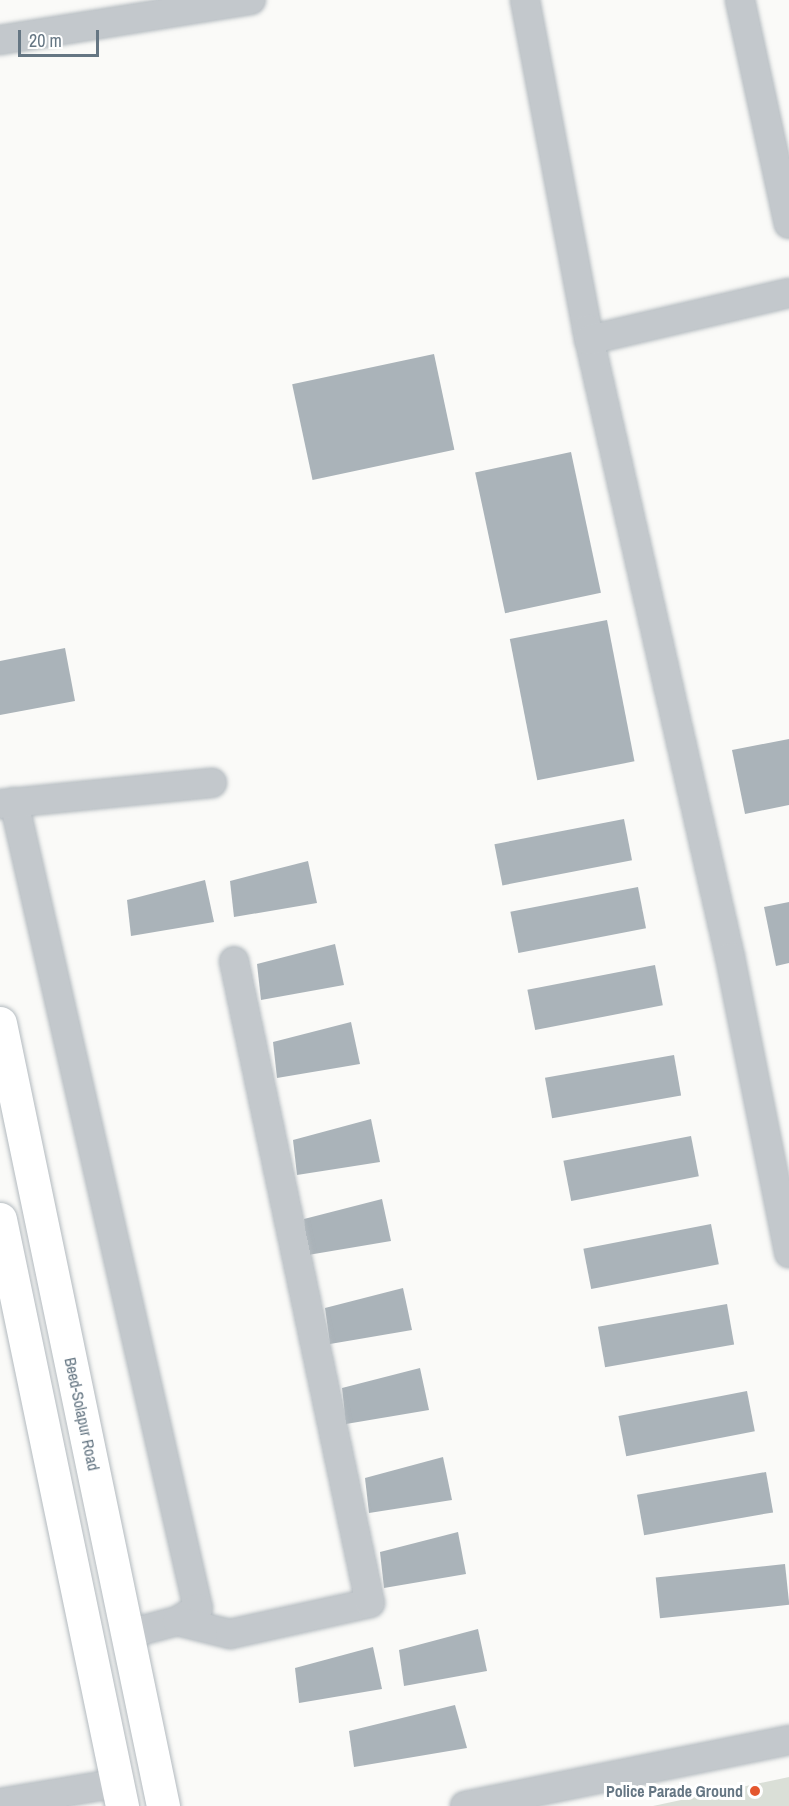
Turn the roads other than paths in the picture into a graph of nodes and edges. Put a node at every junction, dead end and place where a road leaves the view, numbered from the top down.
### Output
1 (251, 0) edge
2 (525, 0) edge
3 (740, 0) edge
4 (0, 40) edge
5 (789, 224) edge
6 (789, 293) edge
7 (589, 340) junction
8 (212, 783) dead end
9 (7, 803) edge
10 (234, 961) dead end
11 (0, 1023) edge
12 (782, 1176) edge
13 (0, 1219) edge
14 (789, 1253) edge
15 (177, 1621) junction
16 (128, 1634) junction
17 (789, 1740) edge
18 (120, 1795) edge
19 (0, 1803) edge
20 (163, 1806) edge
21 (465, 1806) edge

1 - 4 street
2 - 7 street
3 - 5 street
6 - 7 street
7 - 12 street
8 - 9 street
9 - 15 street
10 - 15 street
11 - 16 main road, Beed-Solapur Road
12 - 14 street
13 - 18 main road
15 - 16 street
16 - 20 main road, Beed-Solapur Road
17 - 21 street
18 - 19 street

